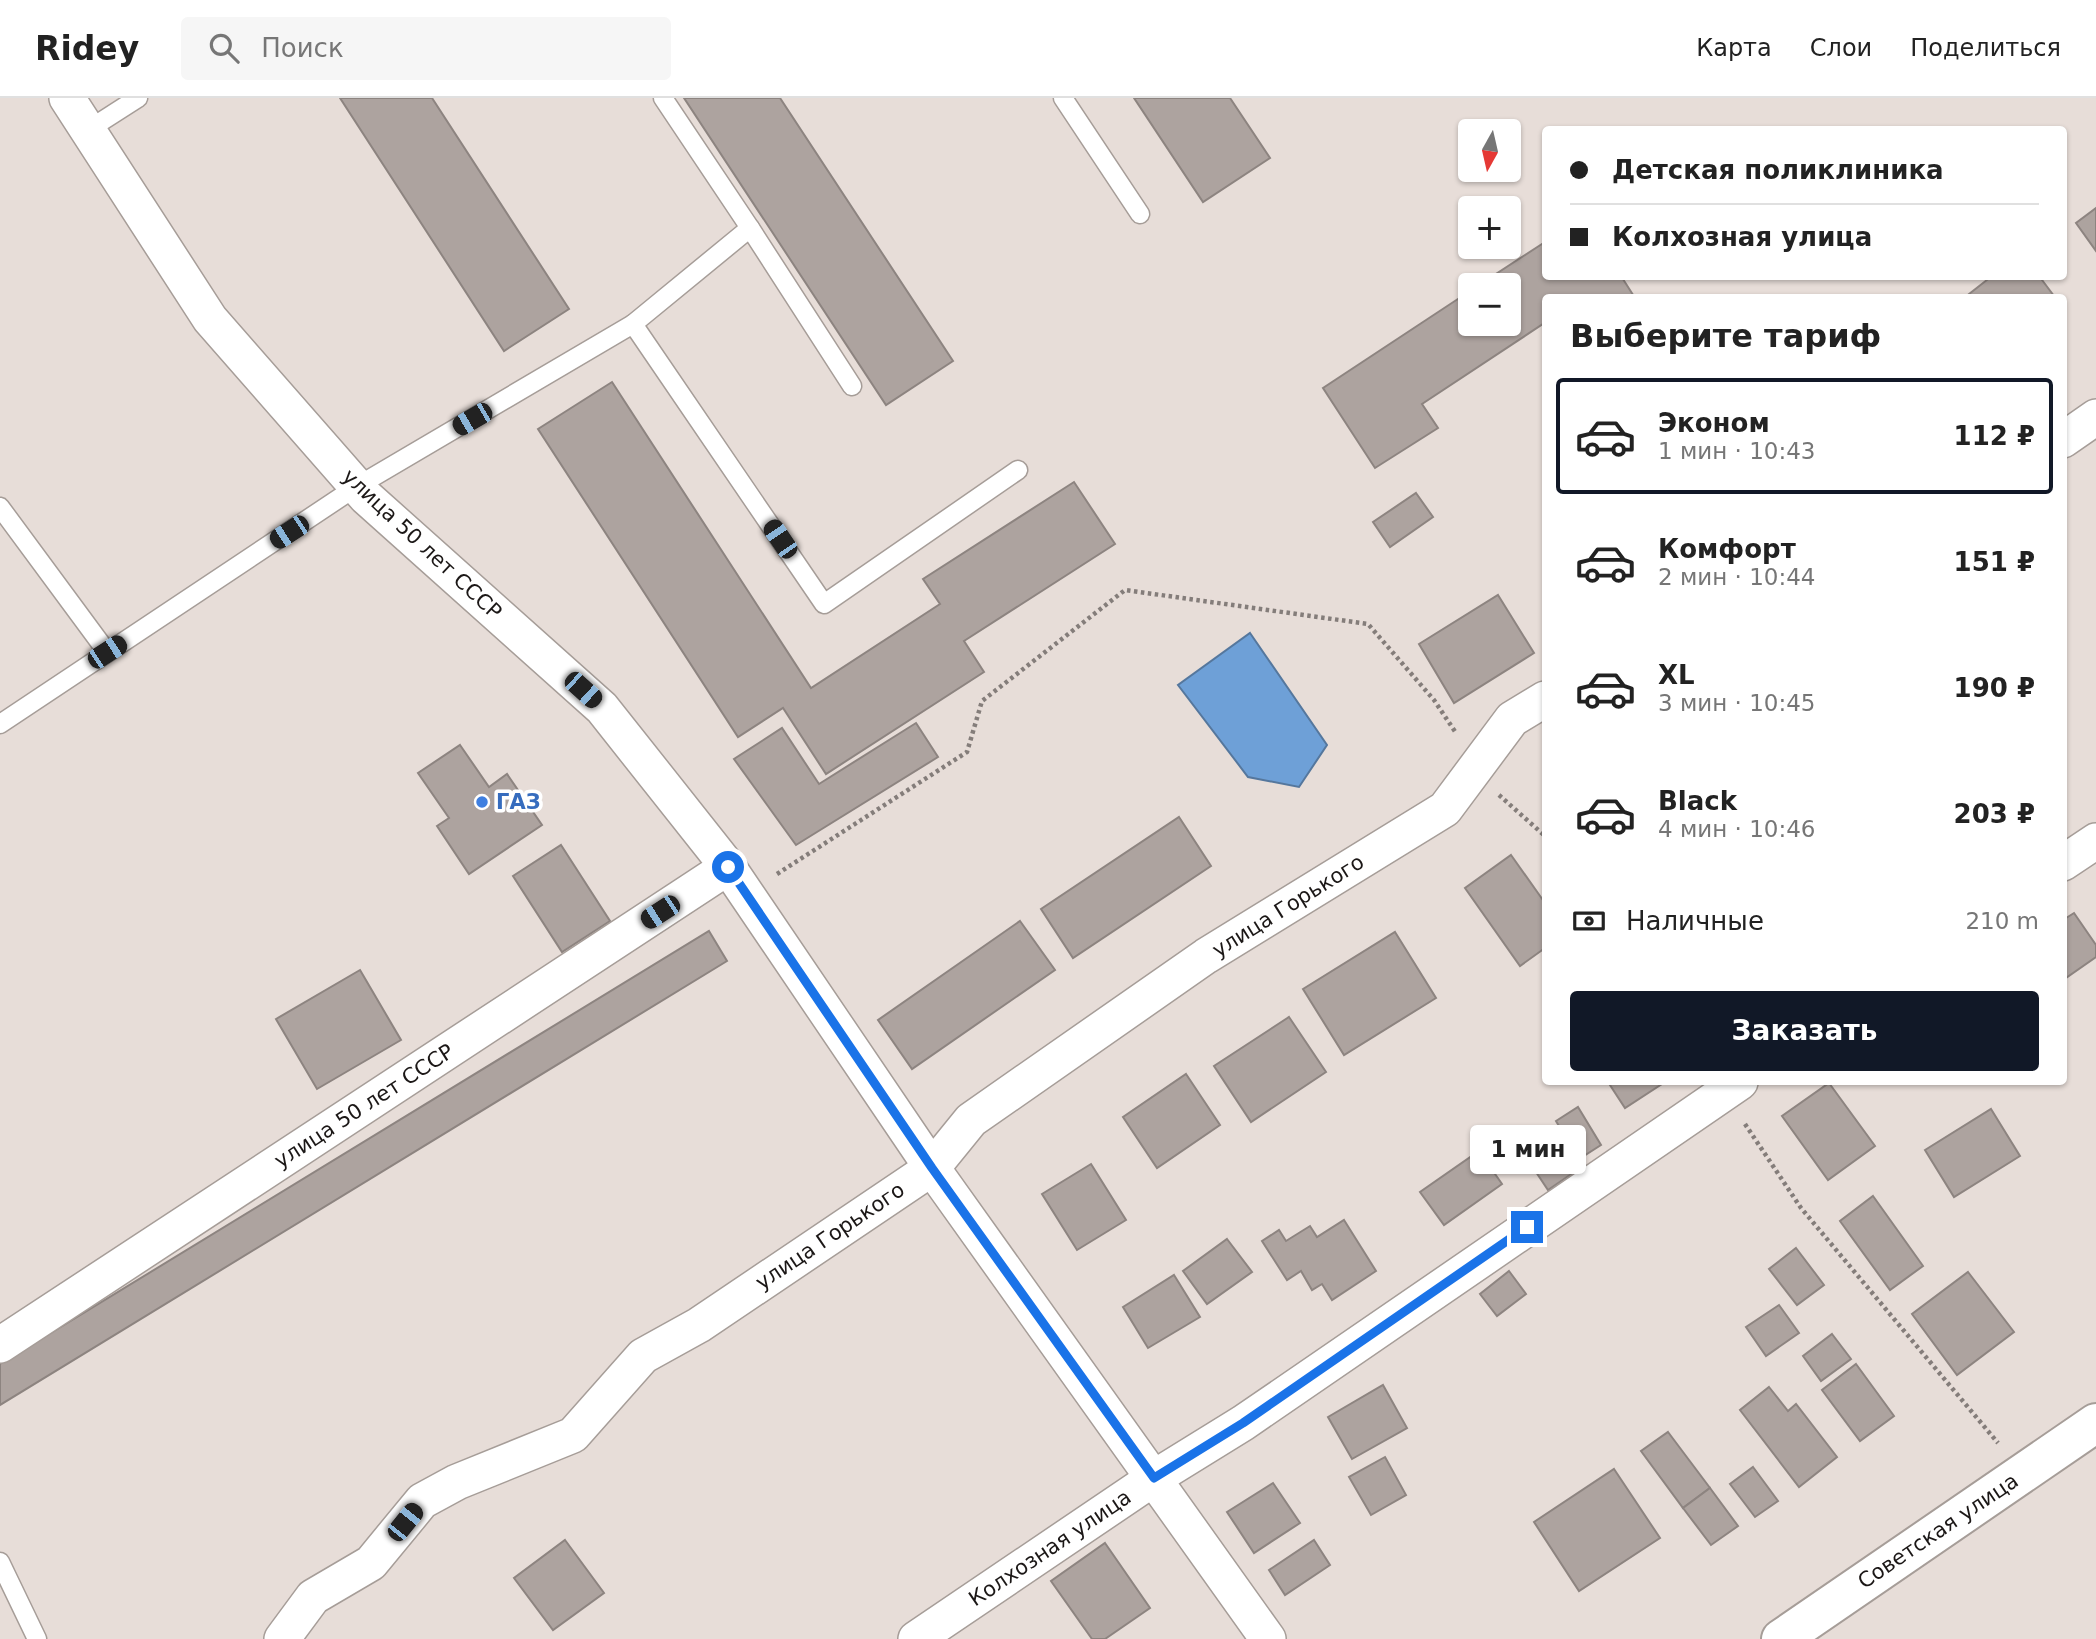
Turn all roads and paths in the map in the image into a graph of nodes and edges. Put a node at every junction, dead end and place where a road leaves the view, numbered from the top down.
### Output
1 (67, 98) edge
2 (138, 98) edge
3 (663, 98) edge
4 (1063, 98) edge
5 (88, 130) junction
6 (1140, 214) dead end
7 (750, 228) junction
8 (633, 324) junction
9 (852, 386) dead end
10 (2096, 417) edge
11 (2067, 437) edge
12 (1018, 470) dead end
13 (356, 487) junction
14 (0, 506) edge
15 (107, 652) junction
16 (1542, 701) edge
17 (0, 724) edge
18 (1477, 765) junction
19 (1542, 833) edge
20 (2096, 841) edge
21 (2067, 860) edge
22 (737, 880) junction
23 (1732, 1087) edge
24 (932, 1168) junction
25 (0, 1345) edge
26 (2096, 1423) edge
27 (2024, 1473) junction
28 (1154, 1478) junction
29 (0, 1562) edge
30 (37, 1639) edge
31 (282, 1639) edge
32 (916, 1639) edge
33 (1268, 1639) edge
34 (1781, 1639) edge

1 - 5 street, улица 50 лет СССР
2 - 5 lane
3 - 7 lane
4 - 6 lane
5 - 13 street, улица 50 лет СССР
7 - 8 lane
7 - 9 lane
8 - 12 lane
8 - 13 lane
10 - 11 street
13 - 15 lane
13 - 22 street, улица 50 лет СССР
14 - 15 lane
15 - 17 lane
16 - 18 street, улица Горького
18 - 19 path
18 - 22 path
18 - 24 street, улица Горького
20 - 21 street
22 - 24 street, улица 50 лет СССР
22 - 25 street, улица 50 лет СССР
23 - 27 path
23 - 28 street, Колхозная улица
24 - 28 street, улица 50 лет СССР
24 - 31 street, улица Горького
26 - 27 main road, Советская улица
27 - 34 main road, Советская улица
28 - 32 street, Колхозная улица
28 - 33 street, улица 50 лет СССР
29 - 30 lane

